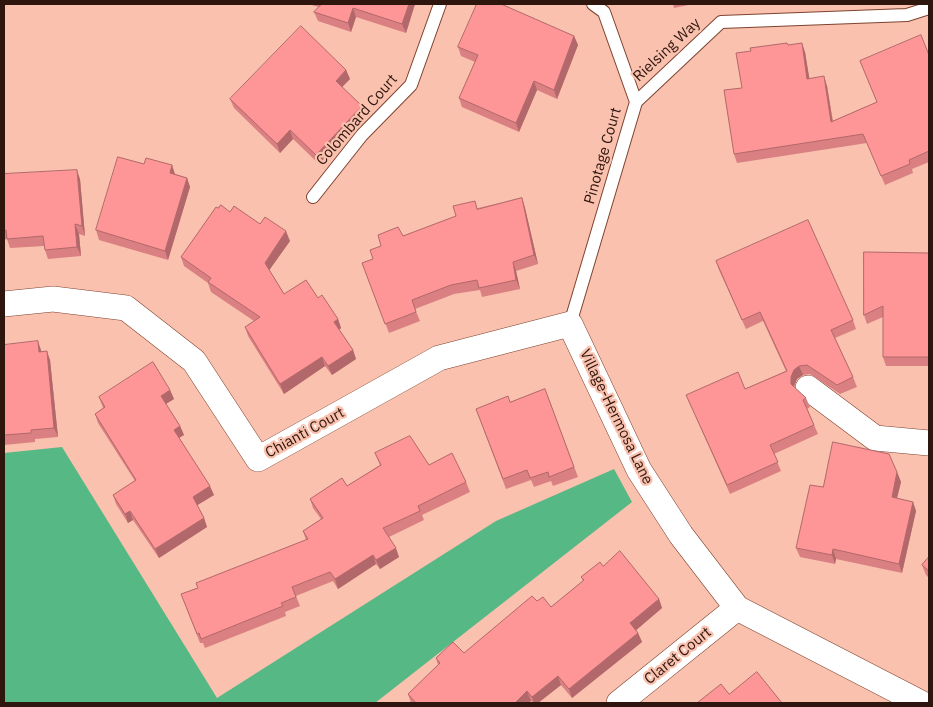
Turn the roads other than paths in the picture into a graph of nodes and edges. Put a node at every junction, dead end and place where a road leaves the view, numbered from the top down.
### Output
1 (440, 4) edge
2 (593, 4) edge
3 (929, 8) edge
4 (636, 102) junction
5 (313, 197) dead end
6 (4, 304) edge
7 (570, 324) junction
8 (808, 388) dead end
9 (929, 443) edge
10 (737, 608) junction
11 (890, 696) edge
12 (619, 703) edge
13 (921, 703) edge

1 - 5 lane, Colombard Court
2 - 4 lane, Pinotage Court
3 - 4 lane, Rielsing Way
4 - 7 lane, Pinotage Court
6 - 7 street, Chianti Court
7 - 10 street, Village-Hermosa Lane
8 - 9 street
10 - 11 street, Village-Hermosa Lane
10 - 12 street, Claret Court
11 - 13 street, Village-Hermosa Lane

